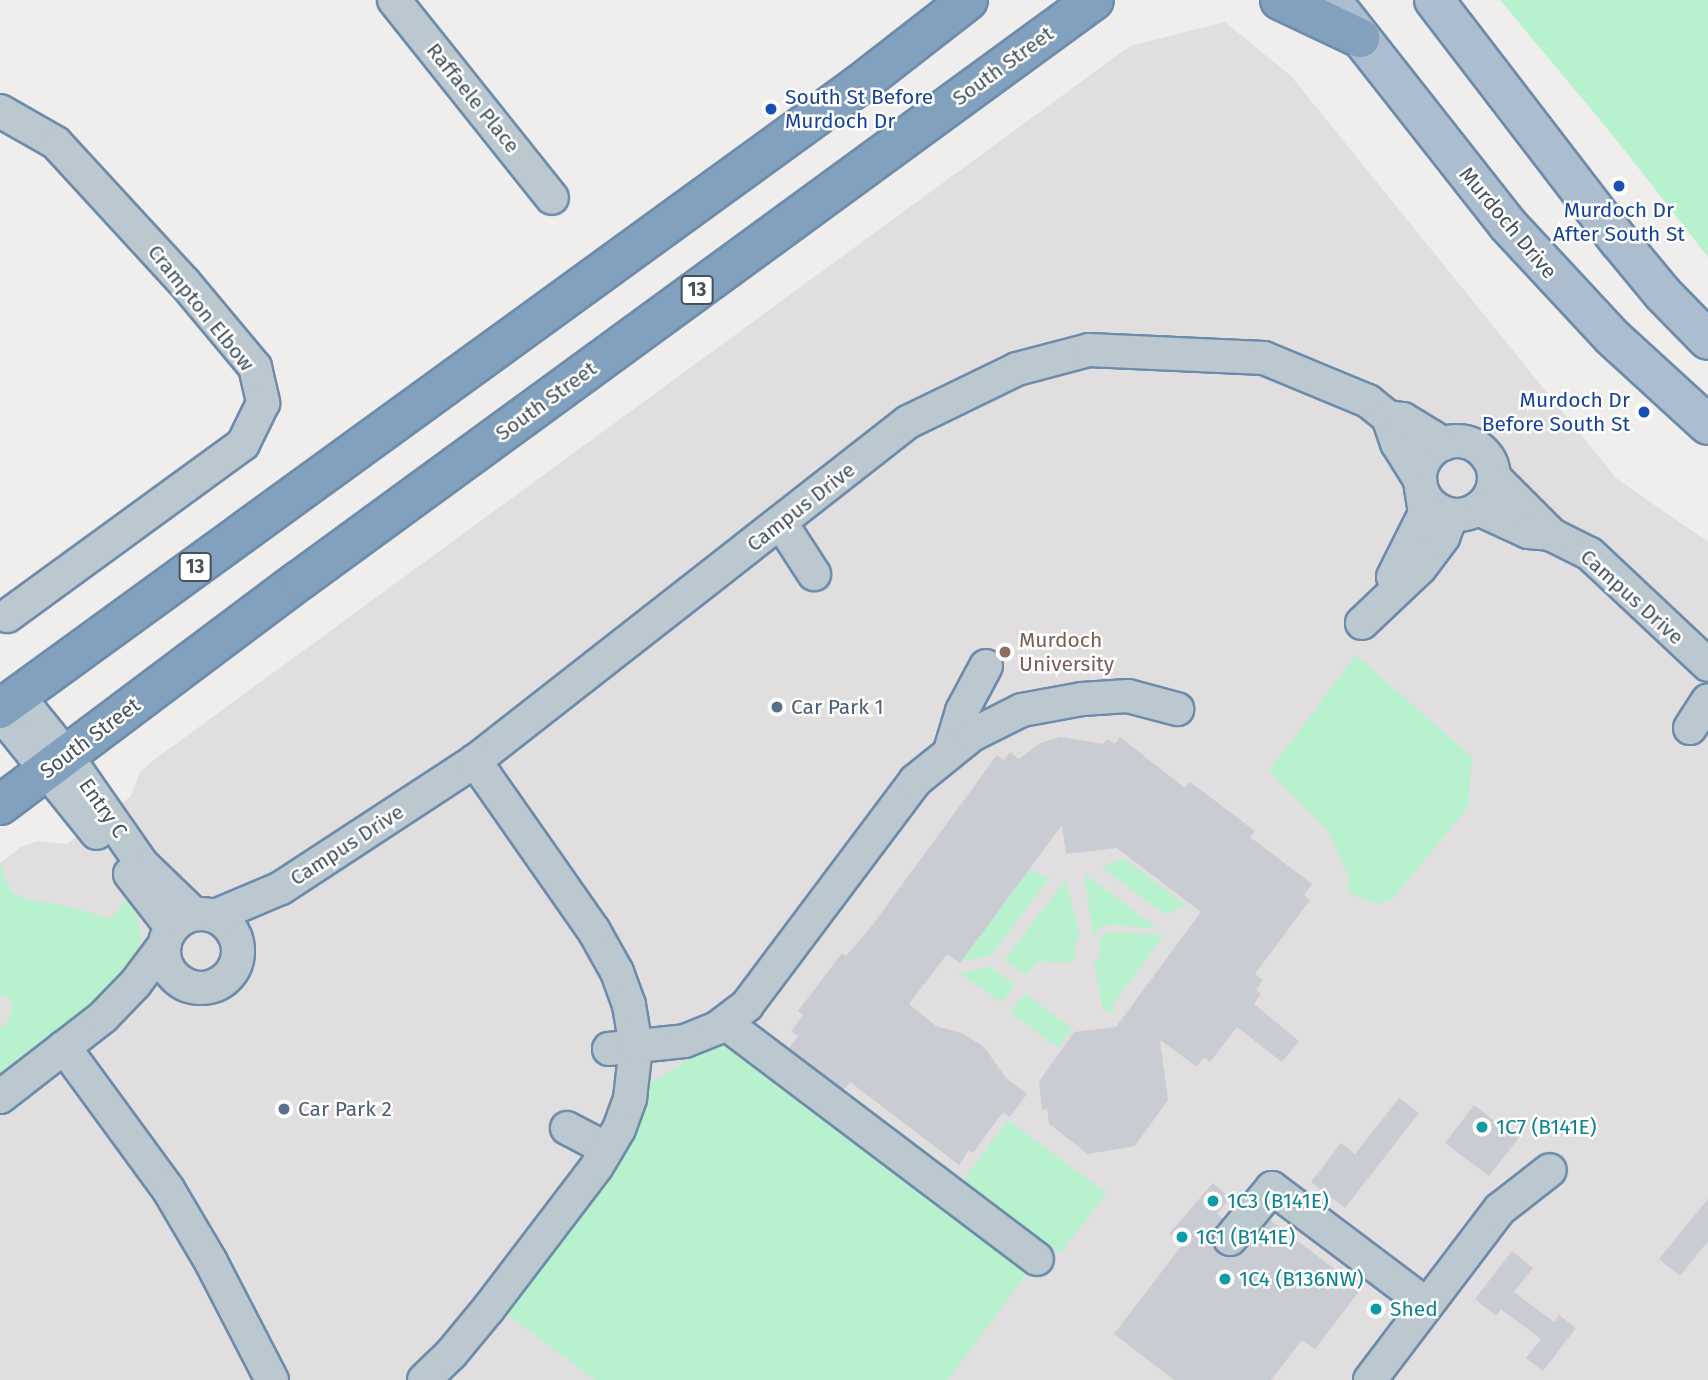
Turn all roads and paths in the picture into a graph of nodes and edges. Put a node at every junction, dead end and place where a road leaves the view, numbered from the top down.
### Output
1 (394, 0) edge
2 (930, 0) edge
3 (968, 0) edge
4 (1094, 0) edge
5 (1280, 0) edge
6 (1331, 0) edge
7 (1434, 0) edge
8 (1360, 38) junction
9 (859, 85) junction
10 (0, 111) edge
11 (552, 198) dead end
12 (1708, 340) edge
13 (1388, 417) junction
14 (1708, 425) edge
15 (1444, 443) junction
16 (1495, 478) junction
17 (1421, 484) junction
18 (1465, 512) junction
19 (781, 523) junction
20 (1552, 535) junction
21 (814, 574) dead end
22 (7, 616) dead end
23 (986, 666) dead end
24 (1708, 666) edge
25 (1708, 700) edge
26 (6, 706) edge
27 (1177, 709) dead end
28 (1690, 728) dead end
29 (950, 751) junction
30 (475, 761) junction
31 (57, 762) junction
32 (0, 805) edge
33 (281, 888) junction
34 (186, 926) junction
35 (237, 941) junction
36 (194, 988) junction
37 (103, 1017) junction
38 (725, 1023) junction
39 (64, 1047) junction
40 (623, 1048) junction
41 (0, 1097) edge
42 (567, 1128) dead end
43 (607, 1149) junction
44 (1550, 1170) dead end
45 (1230, 1239) dead end
46 (1037, 1259) dead end
47 (1427, 1305) junction
48 (272, 1380) edge
49 (424, 1380) edge
50 (1370, 1380) edge

1 - 11 street, Raffaele Place
2 - 9 highway
3 - 9 highway, 13
4 - 31 highway, South Street / 13
5 - 8 highway
6 - 8 main road, Murdoch Drive
7 - 12 main road
8 - 14 main road, Murdoch Drive
9 - 26 highway, 13
10 - 22 street, Crampton Elbow
13 - 15 street, Campus Drive
13 - 17 street
13 - 19 street, Campus Drive
15 - 16 street
15 - 17 street
16 - 18 street
16 - 20 street, Campus Drive
17 - 18 street
17 - 18 street
18 - 20 street, Campus Drive
19 - 21 street
19 - 30 street, Campus Drive
20 - 24 street, Campus Drive
23 - 29 street
25 - 28 street
26 - 31 street, Entry C
27 - 29 street
29 - 38 street
30 - 33 street, Campus Drive
30 - 40 street
31 - 32 highway, South Street / 13
31 - 34 street, Entry C
33 - 34 street, Campus Drive
33 - 35 street, Campus Drive
34 - 35 street
34 - 36 street
34 - 37 street, Campus Drive
35 - 36 street, Campus Drive
36 - 37 street, Campus Drive
37 - 39 street, Campus Drive
38 - 40 street
38 - 46 street
39 - 41 street, Campus Drive
39 - 48 street
40 - 43 street
42 - 43 street
43 - 49 street
44 - 47 street
45 - 47 street
47 - 50 street

